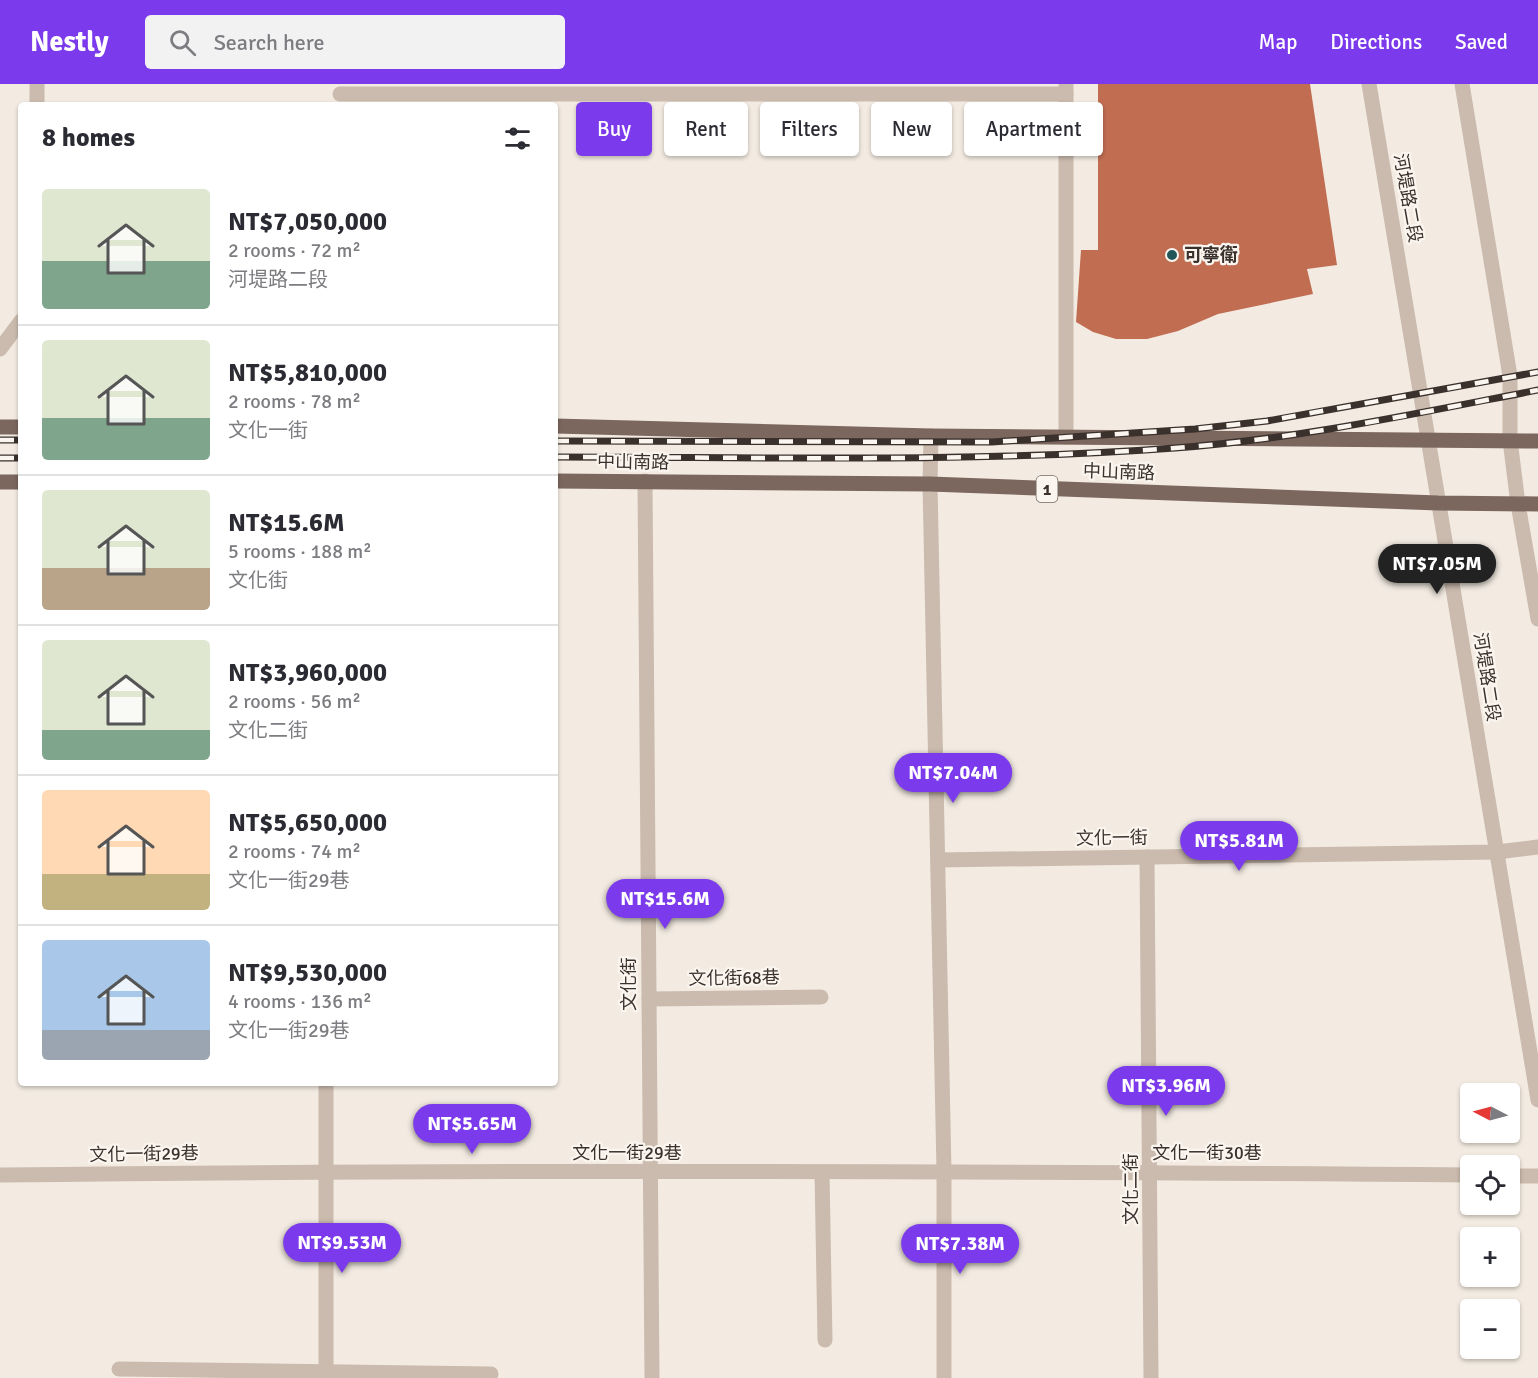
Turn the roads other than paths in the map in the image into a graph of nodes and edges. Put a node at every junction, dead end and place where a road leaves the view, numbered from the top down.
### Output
1 (37, 84) edge
2 (1369, 84) edge
3 (1462, 84) edge
4 (1066, 89) edge
5 (340, 94) edge
6 (37, 102) edge
7 (18, 325) edge
8 (0, 349) edge
9 (558, 426) edge
10 (0, 427) edge
11 (18, 427) edge
12 (931, 436) junction
13 (1066, 437) junction
14 (1429, 440) junction
15 (1510, 440) junction
16 (1538, 441) edge
17 (558, 481) edge
18 (645, 481) junction
19 (0, 482) edge
20 (18, 482) edge
21 (930, 484) junction
22 (1438, 503) junction
23 (1518, 504) junction
24 (1538, 504) edge
25 (1538, 619) edge
26 (1538, 847) edge
27 (1497, 852) junction
28 (1147, 856) junction
29 (938, 860) junction
30 (821, 997) dead end
31 (649, 999) junction
32 (326, 1086) edge
33 (1538, 1100) edge
34 (325, 1171) junction
35 (650, 1172) junction
36 (822, 1172) junction
37 (944, 1172) junction
38 (1150, 1172) junction
39 (1460, 1175) edge
40 (0, 1176) edge
41 (1520, 1176) edge
42 (1538, 1176) edge
43 (825, 1340) dead end
44 (119, 1369) dead end
45 (491, 1374) dead end
46 (326, 1375) edge
47 (652, 1378) edge
48 (944, 1378) edge
49 (1151, 1378) edge

1 - 6 street
2 - 14 street, 河堤路二段
3 - 15 street
4 - 5 street
4 - 13 street
7 - 8 street
9 - 12 main road, 中山南路
10 - 11 main road
12 - 13 main road, 中山南路
12 - 21 street
13 - 14 main road, 中山南路
14 - 15 main road, 中山南路
14 - 22 street, 河堤路二段
15 - 16 main road, 中山南路
15 - 23 street
17 - 18 main road, 中山南路 / 1
18 - 21 main road, 中山南路 / 1
18 - 31 street, 文化街
19 - 20 main road
21 - 22 main road, 中山南路 / 1
21 - 29 street
22 - 23 main road, 中山南路 / 1
22 - 27 street, 河堤路二段
23 - 24 main road, 中山南路 / 1
23 - 25 street
26 - 27 street, 文化一街
27 - 28 street, 文化一街
27 - 33 street, 河堤路二段
28 - 29 street, 文化一街
28 - 38 street, 文化二街
29 - 37 street
30 - 31 street, 文化街68巷
31 - 35 street, 文化街
32 - 34 street
34 - 35 street, 文化一街29巷
34 - 40 street, 文化一街29巷
34 - 46 street
35 - 36 street, 文化一街29巷
35 - 47 street, 文化街
36 - 37 street, 文化一街29巷
36 - 43 street
37 - 38 street, 文化一街30巷
37 - 48 street
38 - 39 street, 文化一街30巷
38 - 49 street, 文化二街
41 - 42 street
44 - 46 street
45 - 46 street

